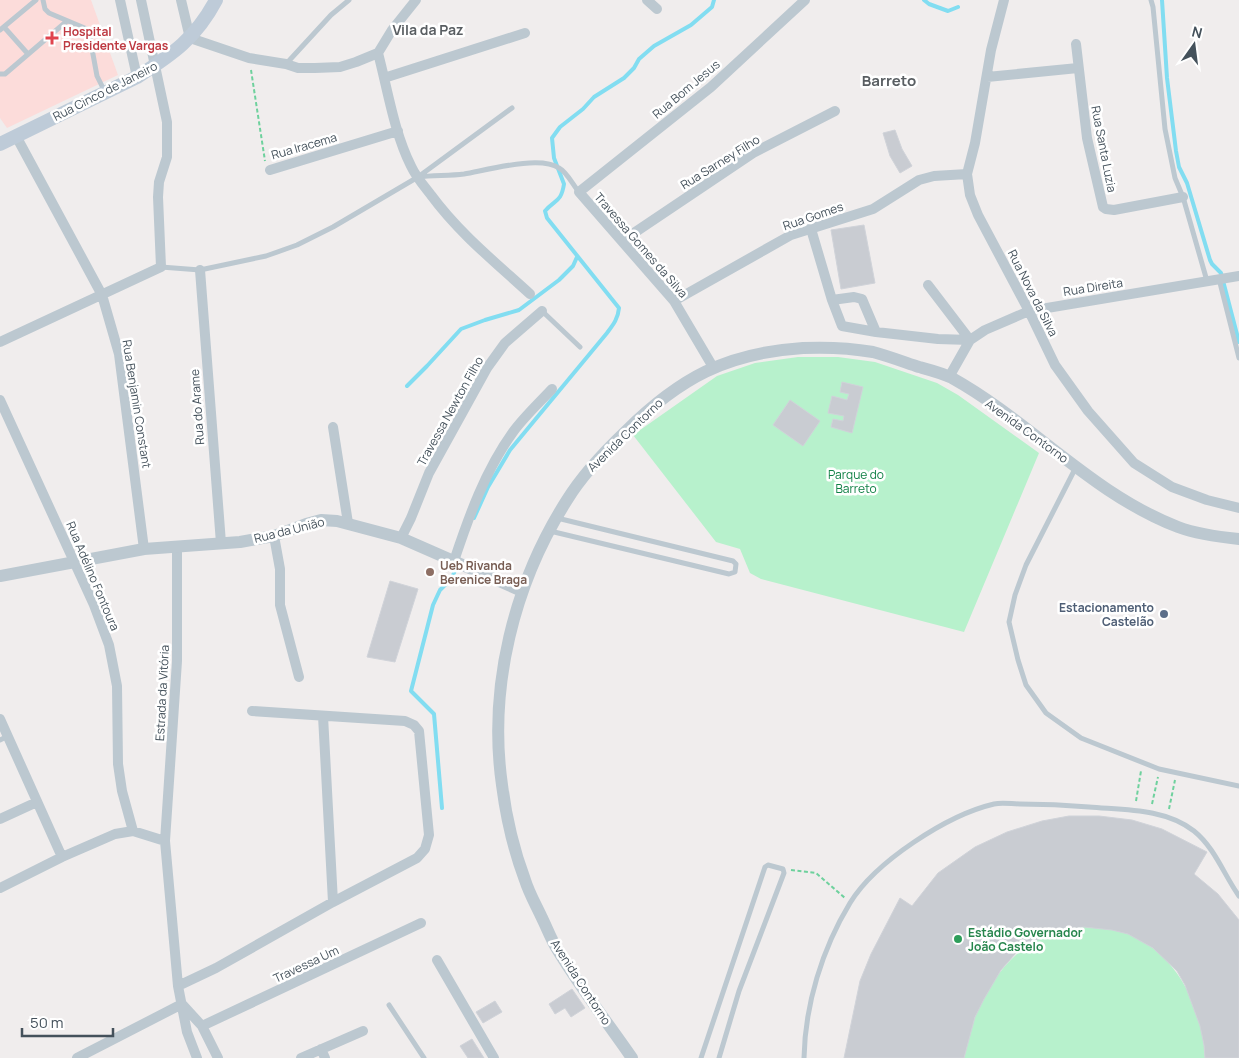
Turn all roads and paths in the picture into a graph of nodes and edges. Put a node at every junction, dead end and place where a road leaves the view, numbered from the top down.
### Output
1 (36, 0) edge
2 (43, 0) edge
3 (120, 0) edge
4 (141, 0) edge
5 (181, 0) edge
6 (216, 0) edge
7 (349, 0) edge
8 (416, 0) edge
9 (647, 0) edge
10 (805, 0) edge
11 (1004, 0) edge
12 (1151, 0) edge
13 (657, 9) dead end
14 (67, 21) junction
15 (2, 28) edge
16 (525, 33) dead end
17 (190, 38) junction
18 (1076, 44) dead end
19 (378, 53) junction
20 (28, 54) junction
21 (249, 58) junction
22 (286, 64) junction
23 (155, 66) junction
24 (1078, 68) junction
25 (0, 74) edge
26 (137, 77) junction
27 (987, 77) junction
28 (384, 78) junction
29 (105, 92) junction
30 (512, 108) dead end
31 (835, 111) dead end
32 (398, 131) junction
33 (16, 136) junction
34 (0, 144) edge
35 (270, 170) joint
36 (967, 174) junction
37 (418, 177) junction
38 (579, 192) junction
39 (1183, 197) junction
40 (811, 229) junction
41 (622, 241) junction
42 (160, 267) junction
43 (200, 270) junction
44 (1235, 277) edge
45 (1219, 279) junction
46 (1207, 280) junction
47 (928, 285) dead end
48 (530, 294) dead end
49 (102, 295) junction
50 (832, 300) junction
51 (674, 301) junction
52 (542, 311) joint
53 (1030, 311) junction
54 (876, 332) junction
55 (970, 340) junction
56 (0, 342) edge
57 (580, 347) dead end
58 (1239, 358) edge
59 (714, 367) junction
60 (950, 377) junction
61 (552, 389) dead end
62 (0, 400) edge
63 (333, 427) dead end
64 (1077, 467) junction
65 (1239, 508) edge
66 (557, 518) junction
67 (348, 523) junction
68 (550, 531) junction
69 (274, 536) junction
70 (401, 538) junction
71 (1239, 539) edge
72 (221, 543) junction
73 (177, 547) junction
74 (144, 549) junction
75 (74, 562) junction
76 (458, 563) junction
77 (0, 576) edge
78 (522, 591) junction
79 (299, 677) dead end
80 (252, 711) dead end
81 (323, 716) junction
82 (0, 719) edge
83 (4, 738) edge
84 (1143, 763) junction
85 (1159, 769) junction
86 (1177, 773) junction
87 (1239, 786) edge
88 (37, 802) junction
89 (1134, 811) junction
90 (1150, 814) junction
91 (1168, 817) junction
92 (0, 818) edge
93 (133, 831) junction
94 (165, 841) junction
95 (62, 857) junction
96 (783, 869) junction
97 (0, 888) edge
98 (1239, 896) edge
99 (333, 902) junction
100 (850, 902) junction
101 (421, 923) dead end
102 (437, 960) dead end
103 (178, 986) junction
104 (182, 1004) junction
105 (389, 1005) dead end
106 (202, 1026) junction
107 (363, 1031) dead end
108 (323, 1054) edge
109 (77, 1058) edge
110 (197, 1058) edge
111 (218, 1058) edge
112 (301, 1058) edge
113 (424, 1058) edge
114 (494, 1058) edge
115 (632, 1058) edge
116 (701, 1058) edge
117 (719, 1058) edge
118 (804, 1058) edge

1 - 15 lane
2 - 14 lane
3 - 26 street
4 - 23 street
5 - 17 street
6 - 17 main road, Rua Cinco de Janeiro
7 - 22 lane
8 - 19 street
9 - 13 street
10 - 38 street, Rua Bom Jesus
11 - 27 street, Rua Nova da Silva
12 - 39 lane
14 - 20 lane
14 - 29 lane
15 - 20 lane
16 - 28 street
17 - 21 street
17 - 23 main road, Rua Cinco de Janeiro
18 - 24 street, Rua Santa Luzia
19 - 22 street
19 - 28 street
20 - 25 lane
21 - 22 street
21 - 35 path, Rua Iracema
23 - 26 main road, Rua Cinco de Janeiro
23 - 42 street
24 - 27 street
24 - 39 street, Rua Santa Luzia
26 - 29 main road, Rua Cinco de Janeiro
27 - 36 street, Rua Nova da Silva
28 - 32 street
29 - 33 main road, Rua Cinco de Janeiro
30 - 37 lane
31 - 41 street, Rua Sarney Filho
32 - 35 street, Rua Iracema
32 - 37 street
33 - 34 main road, Rua Cinco de Janeiro
33 - 49 street, Rua Benjamin Constant
36 - 40 street, Rua Gomes
36 - 53 street, Rua Nova da Silva
37 - 38 lane
37 - 43 lane
37 - 48 street
38 - 41 street, Travessa Gomes da Silva
39 - 46 lane
40 - 50 street
40 - 51 street, Rua Gomes
41 - 51 street, Travessa Gomes da Silva
42 - 43 lane
42 - 49 street
43 - 72 street, Rua do Arame
44 - 45 street, Rua Direita
45 - 46 street, Rua Direita
45 - 58 lane
46 - 53 street, Rua Direita
47 - 55 street
49 - 56 street
49 - 74 street, Rua Benjamin Constant
50 - 54 street
50 - 54 street
51 - 59 street, Travessa Gomes da Silva
52 - 57 lane
52 - 70 street, Travessa Newton Filho
53 - 55 street, Rua Direita
53 - 65 street, Rua Nova da Silva
54 - 55 street
55 - 60 street
59 - 60 street, Avenida Contorno
59 - 66 street, Avenida Contorno
60 - 64 street, Avenida Contorno
61 - 76 street
62 - 75 street, Rua Adélino Fontoura
63 - 67 street
64 - 71 street, Avenida Contorno
64 - 84 lane
66 - 68 street, Avenida Contorno
66 - 68 lane
67 - 69 street, Rua da União
67 - 70 street, Rua da União
68 - 78 street, Avenida Contorno
69 - 72 street, Rua da União
69 - 79 street
70 - 76 street, Rua da União
72 - 73 street, Rua da União
73 - 74 street, Rua da União
73 - 94 street, Estrada da Vitória
74 - 75 street, Rua da União
75 - 77 street, Rua da União
75 - 93 street, Rua Adélino Fontoura
76 - 78 street, Rua da União
78 - 115 street, Avenida Contorno
80 - 81 street
81 - 99 street
81 - 99 street
82 - 83 street
83 - 88 street
84 - 85 lane
84 - 89 path
85 - 86 lane
85 - 90 path
86 - 87 lane
86 - 91 path
88 - 92 street
88 - 95 street
89 - 90 lane
89 - 100 lane
90 - 91 lane
91 - 98 lane
93 - 94 street
93 - 95 street
94 - 103 street, Estrada da Vitória
95 - 97 street
96 - 100 path
96 - 116 lane
96 - 117 lane
99 - 103 street
100 - 118 lane
101 - 106 street, Travessa Um
102 - 114 street
103 - 104 street, Estrada da Vitória
104 - 106 street, Estrada da Vitória
104 - 109 street
104 - 110 street, Estrada da Vitória
105 - 113 lane
106 - 111 street, Estrada da Vitória
107 - 108 street
108 - 112 street

